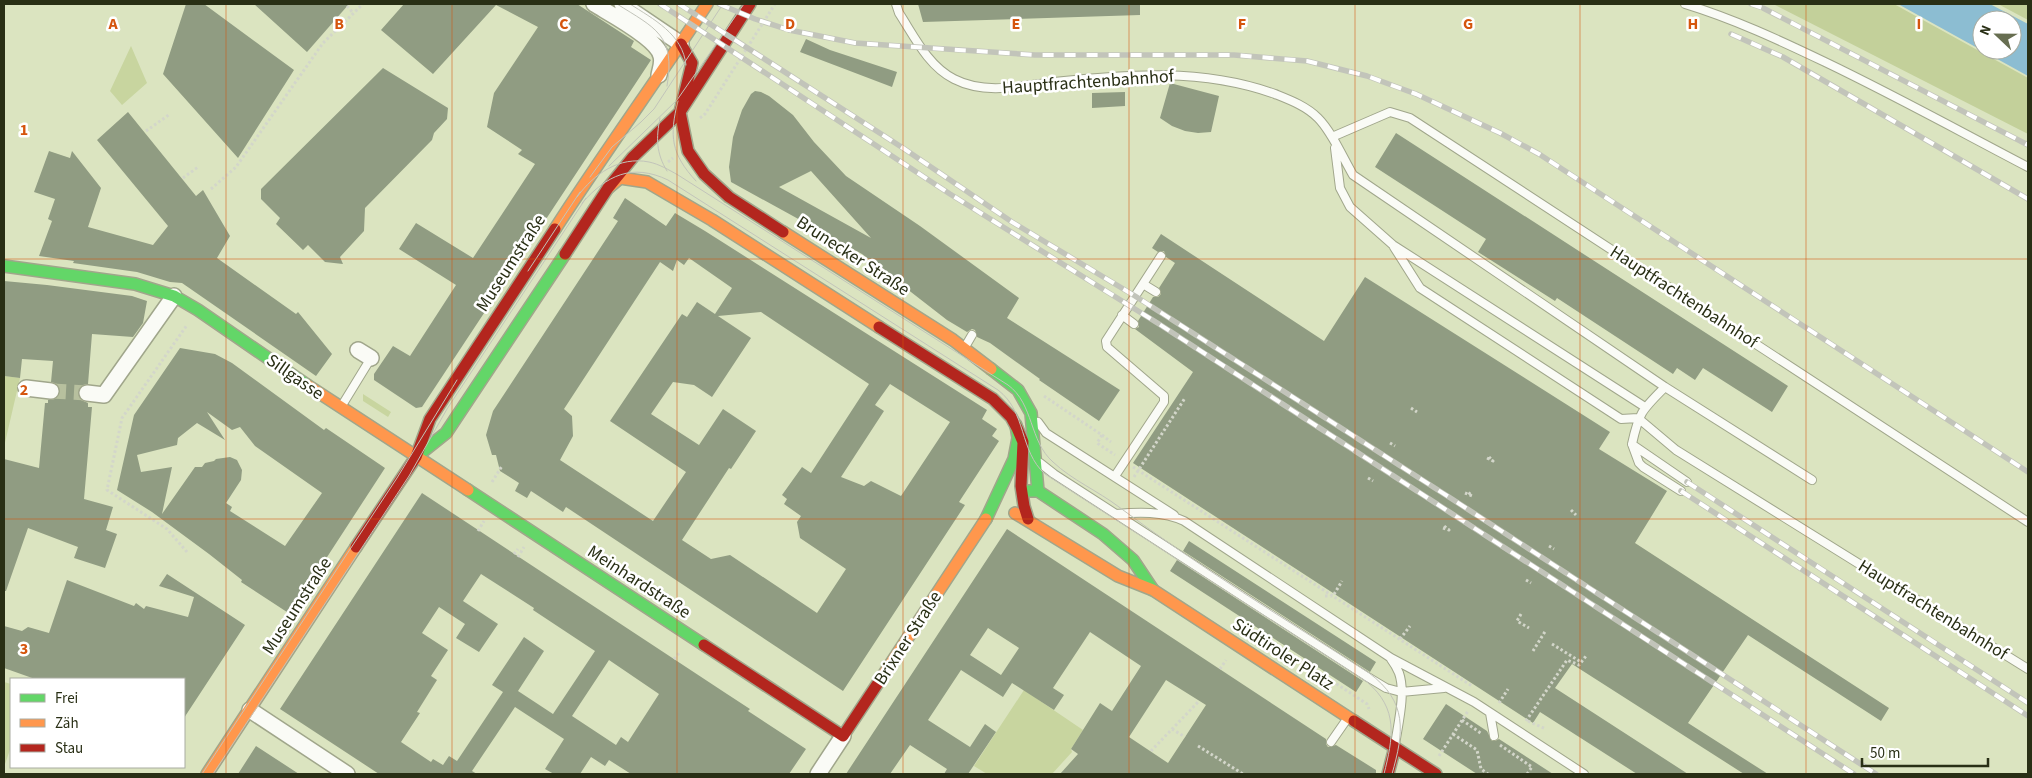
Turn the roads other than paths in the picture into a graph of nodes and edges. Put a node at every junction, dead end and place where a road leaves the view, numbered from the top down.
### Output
1 (594, 4) edge
2 (622, 4) edge
3 (707, 4) edge
4 (750, 4) edge
5 (896, 4) edge
6 (1685, 4) edge
7 (681, 44) junction
8 (658, 79) junction
9 (646, 95) junction
10 (680, 112) junction
11 (1333, 140) junction
12 (634, 157) junction
13 (2028, 167) edge
14 (647, 182) junction
15 (608, 188) junction
16 (1393, 245) junction
17 (1161, 256) dead end
18 (4, 266) edge
19 (1143, 284) junction
20 (1156, 292) dead end
21 (174, 296) junction
22 (1122, 315) junction
23 (1134, 324) dead end
24 (972, 335) dead end
25 (964, 348) junction
26 (364, 354) dead end
27 (1665, 386) junction
28 (26, 388) dead end
29 (51, 391) tunnel mouth
30 (87, 393) tunnel mouth
31 (1645, 407) junction
32 (340, 408) junction
33 (1031, 413) junction
34 (1638, 418) junction
35 (1016, 425) junction
36 (1034, 442) junction
37 (1632, 444) junction
38 (416, 457) junction
39 (1035, 461) junction
40 (1022, 467) junction
41 (1054, 474) junction
42 (1115, 476) junction
43 (1812, 480) dead end
44 (1687, 482) dead end
45 (1021, 491) junction
46 (1038, 491) junction
47 (1681, 491) dead end
48 (1001, 506) junction
49 (1116, 514) junction
50 (1177, 518) junction
51 (1028, 519) junction
52 (2028, 522) edge
53 (1153, 590) junction
54 (1391, 658) junction
55 (2028, 669) edge
56 (1446, 688) junction
57 (1401, 692) junction
58 (250, 710) junction
59 (1490, 713) junction
60 (1349, 717) junction
61 (843, 736) junction
62 (1494, 736) dead end
63 (1331, 742) dead end
64 (1395, 747) junction
65 (1433, 772) edge
66 (207, 774) edge
67 (347, 774) edge
68 (818, 774) edge
69 (1388, 774) edge
70 (1584, 774) edge

1 - 8 street
2 - 7 street
3 - 7 street, Museumstraße
4 - 10 street, Museumstraße
5 - 11 lane, Hauptfrachtenbahnhof
6 - 13 lane
7 - 8 street, Museumstraße
7 - 10 street
8 - 9 street, Museumstraße
9 - 12 street, Museumstraße
9 - 38 street, Museumstraße
10 - 12 street, Museumstraße
10 - 25 street, Brunecker Straße
11 - 16 lane, Hauptfrachtenbahnhof
11 - 27 lane, Hauptfrachtenbahnhof
11 - 52 lane, Hauptfrachtenbahnhof
12 - 14 street
12 - 15 street, Museumstraße
14 - 15 street
14 - 35 street
15 - 38 street, Museumstraße
16 - 31 lane, Hauptfrachtenbahnhof
16 - 34 lane
17 - 19 lane
18 - 21 street, Sillgasse
19 - 20 lane
19 - 22 lane
21 - 30 street
21 - 32 street, Sillgasse
22 - 23 lane
22 - 42 lane
24 - 25 lane
25 - 33 street, Brunecker Straße
26 - 32 lane
27 - 31 lane
27 - 43 lane, Hauptfrachtenbahnhof
28 - 29 street
31 - 34 lane
32 - 38 street, Sillgasse
33 - 36 street
33 - 42 lane
34 - 37 lane
34 - 55 lane, Hauptfrachtenbahnhof
35 - 39 lane
35 - 40 street
35 - 48 street
36 - 39 street
36 - 41 lane
37 - 44 lane
37 - 47 lane
38 - 58 street, Museumstraße
38 - 61 street, Meinhardstraße
39 - 40 lane
39 - 41 lane
39 - 46 street
40 - 45 street
40 - 48 lane
41 - 49 lane
42 - 50 lane
45 - 46 street
45 - 48 street
45 - 51 street
46 - 53 street, Südtiroler Platz
48 - 51 street, Südtiroler Platz
48 - 61 street, Brixner Straße
49 - 50 lane
49 - 57 lane
50 - 54 lane
51 - 53 street, Südtiroler Platz
53 - 60 street, Südtiroler Platz
54 - 56 lane
54 - 57 lane
56 - 57 lane
56 - 59 lane
57 - 64 lane
58 - 66 street, Museumstraße
58 - 67 street
59 - 62 lane
59 - 70 lane
60 - 63 lane
60 - 64 street, Südtiroler Platz
61 - 68 street, Brixner Straße
64 - 65 street, Südtiroler Platz
64 - 69 street

